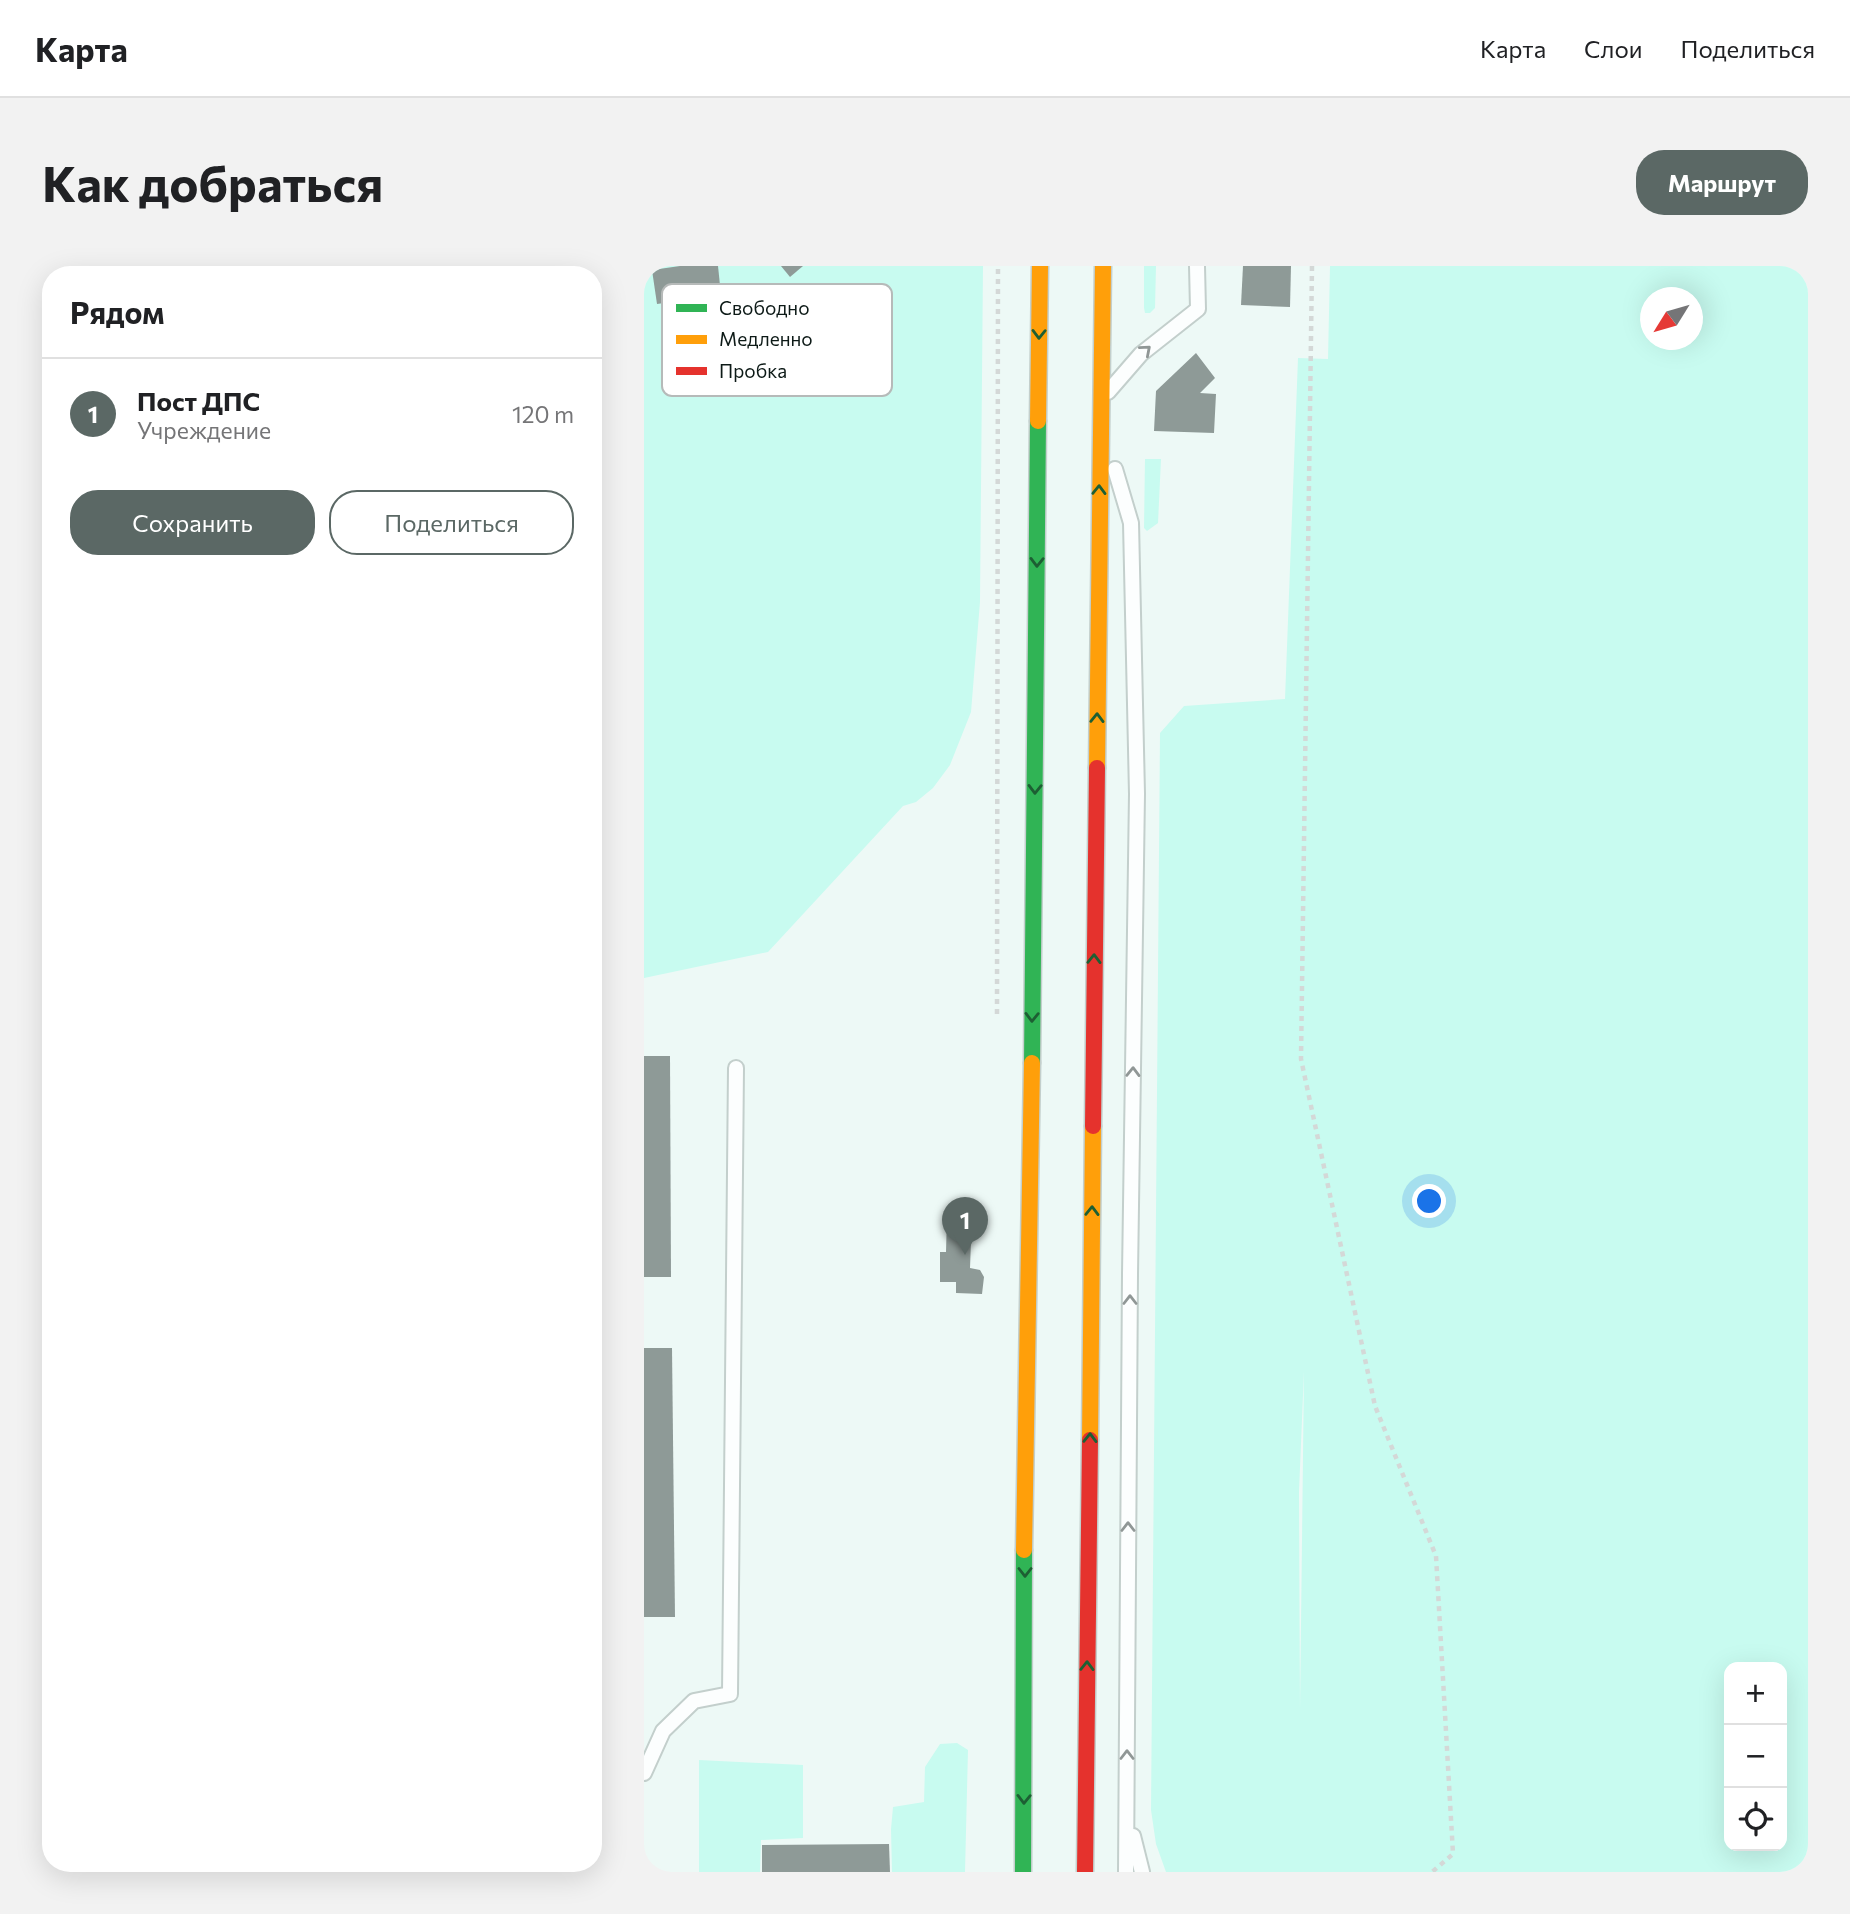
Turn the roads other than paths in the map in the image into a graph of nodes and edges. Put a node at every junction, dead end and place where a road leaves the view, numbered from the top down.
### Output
1 (1040, 266) edge
2 (1103, 266) edge
3 (1198, 266) edge
4 (1101, 401) junction
5 (1100, 421) junction
6 (736, 1068) dead end
7 (644, 1773) edge
8 (1126, 1801) junction
9 (1023, 1872) edge
10 (1085, 1872) edge
11 (1126, 1872) edge
12 (1142, 1872) edge

1 -> 9 highway
2 - 4 highway
4 -> 3 lane
4 - 5 highway
8 -> 5 lane
10 -> 5 highway
6 - 7 lane
8 - 11 lane
8 - 12 lane

